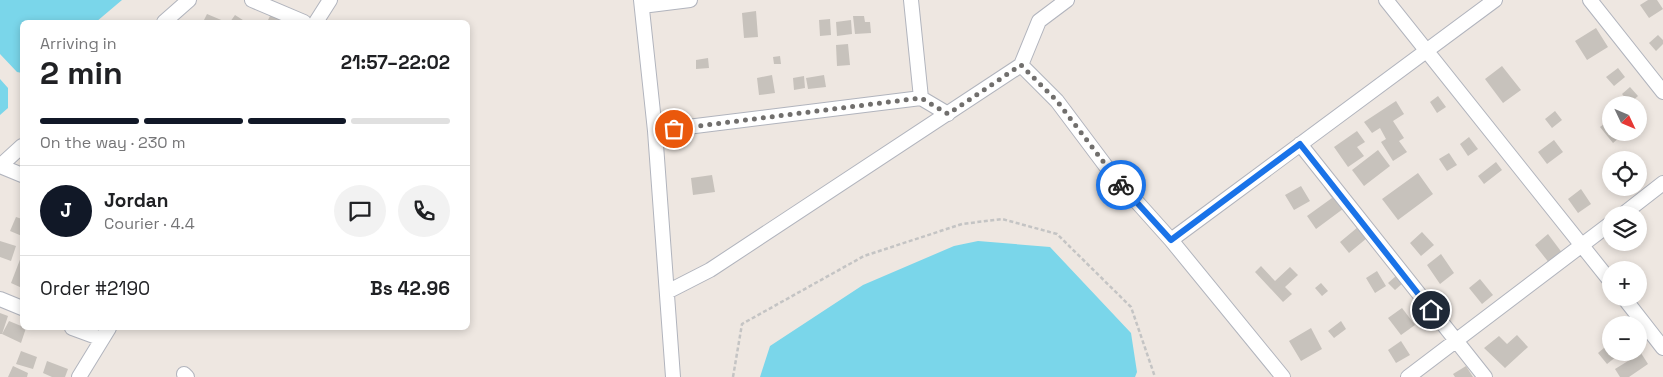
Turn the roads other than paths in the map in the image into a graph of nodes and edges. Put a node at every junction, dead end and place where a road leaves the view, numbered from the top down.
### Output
1 (189, 0) edge
2 (252, 0) edge
3 (330, 0) edge
4 (690, 0) edge
5 (911, 0) edge
6 (1067, 0) edge
7 (1386, 0) edge
8 (1495, 0) edge
9 (1590, 0) edge
10 (642, 3) edge
11 (166, 20) edge
12 (299, 20) edge
13 (317, 20) edge
14 (1426, 51) junction
15 (1021, 65) junction
16 (1663, 92) edge
17 (921, 98) junction
18 (948, 114) junction
19 (655, 131) junction
20 (1300, 144) junction
21 (20, 148) edge
22 (20, 174) edge
23 (1663, 183) edge
24 (1634, 206) edge
25 (1602, 230) edge
26 (1171, 240) junction
27 (1583, 245) junction
28 (1602, 270) edge
29 (668, 292) junction
30 (0, 299) edge
31 (1630, 306) edge
32 (20, 307) edge
33 (85, 330) edge
34 (105, 333) edge
35 (1455, 340) junction
36 (1663, 348) edge
37 (79, 377) edge
38 (673, 377) edge
39 (1283, 377) edge
40 (1408, 377) edge
41 (1484, 377) edge

1 - 11 street
2 - 12 street
3 - 13 street
4 - 10 street
5 - 17 street
6 - 15 street
7 - 14 street
8 - 14 street
9 - 16 street
10 - 19 street
14 - 20 street
14 - 27 street
15 - 18 street
15 - 26 street
17 - 18 street
17 - 19 street
18 - 29 street
19 - 29 street
20 - 26 street
20 - 35 street
21 - 22 street
23 - 24 street
25 - 27 street
26 - 39 street
27 - 28 street
27 - 35 street
29 - 38 street
30 - 32 street
31 - 36 street
33 - 34 street
34 - 37 street
35 - 40 street
35 - 41 street

